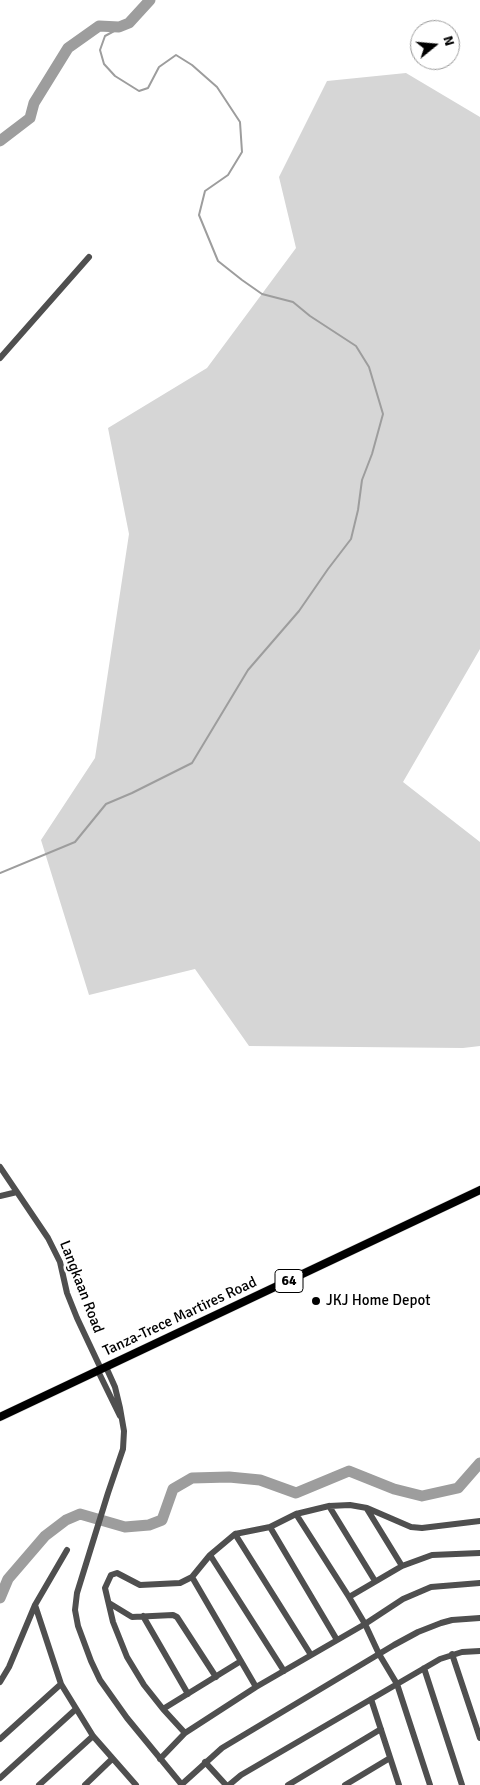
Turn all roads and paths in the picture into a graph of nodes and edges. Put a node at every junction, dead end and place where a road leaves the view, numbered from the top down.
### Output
1 (89, 257) dead end
2 (0, 358) edge
3 (0, 1166) edge
4 (480, 1190) edge
5 (17, 1192) junction
6 (0, 1196) edge
7 (102, 1369) junction
8 (111, 1380) junction
9 (104, 1384) junction
10 (0, 1417) edge
11 (120, 1417) junction
12 (329, 1506) junction
13 (367, 1508) junction
14 (296, 1514) junction
15 (480, 1521) edge
16 (270, 1527) junction
17 (235, 1534) junction
18 (67, 1550) dead end
19 (480, 1553) edge
20 (210, 1555) junction
21 (402, 1566) junction
22 (192, 1577) junction
23 (375, 1581) junction
24 (480, 1583) edge
25 (349, 1597) junction
26 (109, 1604) junction
27 (35, 1605) junction
28 (143, 1616) junction
29 (480, 1618) edge
30 (365, 1624) junction
31 (337, 1640) junction
32 (480, 1651) edge
33 (379, 1654) junction
34 (452, 1654) junction
35 (311, 1655) junction
36 (241, 1661) junction
37 (424, 1668) junction
38 (284, 1671) junction
39 (216, 1677) junction
40 (0, 1682) edge
41 (61, 1684) junction
42 (397, 1684) junction
43 (256, 1686) junction
44 (188, 1694) junction
45 (371, 1699) junction
46 (76, 1709) junction
47 (163, 1710) junction
48 (381, 1728) junction
49 (185, 1733) junction
50 (93, 1736) junction
51 (480, 1738) edge
52 (0, 1739) edge
53 (390, 1758) junction
54 (112, 1759) junction
55 (160, 1759) junction
56 (205, 1762) junction
57 (0, 1778) edge
58 (133, 1784) edge
59 (39, 1785) edge
60 (85, 1785) edge
61 (181, 1785) edge
62 (227, 1785) edge
63 (288, 1785) edge
64 (346, 1785) edge
65 (398, 1785) edge
66 (430, 1785) edge
67 (462, 1785) edge

1 - 2 street
3 - 5 street, Langkaan Road
4 - 7 main road, Tanza-Trece Martires Road / 64
5 - 6 street
5 - 7 street, Langkaan Road
7 - 8 street
7 - 9 street
7 - 10 main road, Tanza-Trece Martires Road / 64
8 - 9 street
8 - 11 street
9 - 11 street
11 - 55 street
12 - 13 street
12 - 14 street
12 - 23 street
13 - 15 street
13 - 21 street
14 - 16 street
14 - 25 street
16 - 17 street
16 - 31 street
17 - 20 street
17 - 35 street
18 - 27 street
19 - 21 street
20 - 22 street
20 - 38 street
21 - 23 street
22 - 26 street
22 - 36 street
23 - 25 street
24 - 30 street
25 - 30 street
26 - 28 street
26 - 47 street
27 - 40 street
27 - 41 street
28 - 39 street
28 - 44 street
29 - 33 street
30 - 31 street
30 - 33 street
31 - 35 street
32 - 34 street
33 - 42 street
33 - 56 street
34 - 37 street
34 - 51 street
35 - 38 street
36 - 39 street
36 - 43 street
37 - 42 street
37 - 67 street
38 - 43 street
39 - 44 street
41 - 46 street
41 - 52 street
42 - 45 street
42 - 66 street
43 - 49 street
44 - 47 street
45 - 48 street
45 - 62 street
46 - 50 street
46 - 57 street
47 - 49 street
48 - 53 street
48 - 63 street
49 - 55 street
50 - 54 street
50 - 59 street
53 - 64 street
53 - 65 street
54 - 58 street
54 - 60 street
55 - 61 street
56 - 61 street
56 - 62 street

